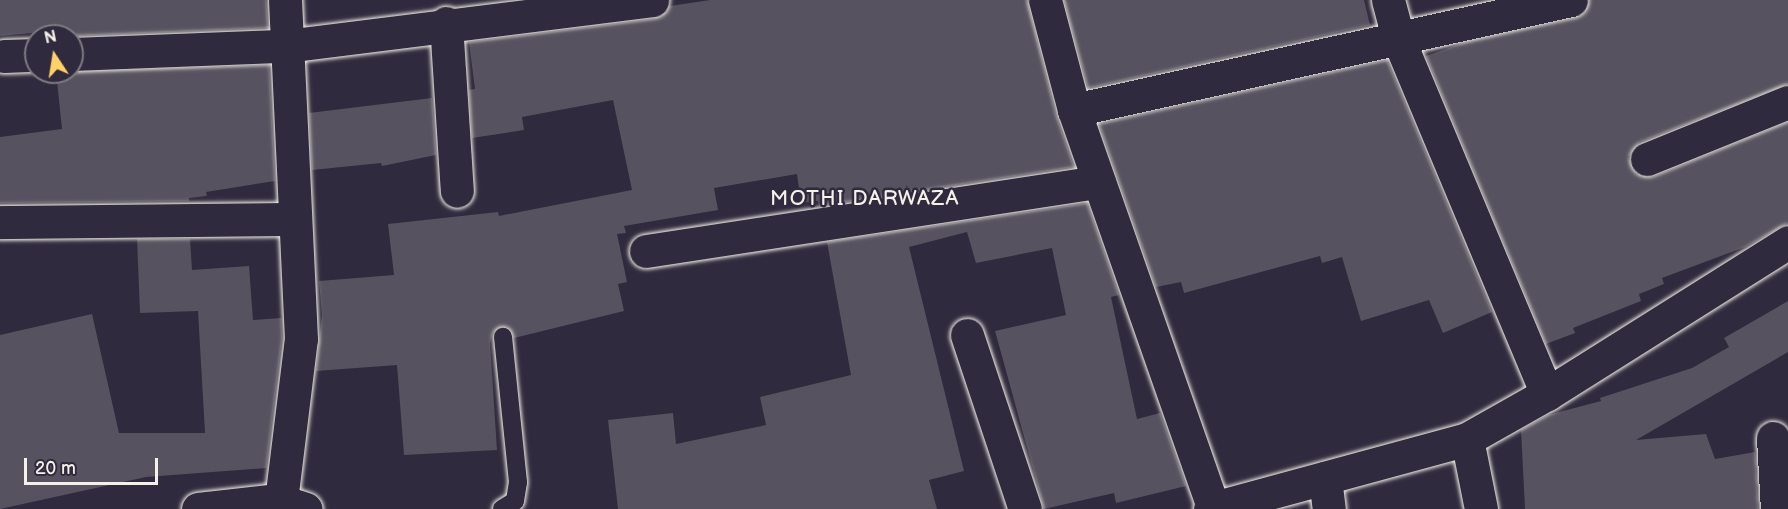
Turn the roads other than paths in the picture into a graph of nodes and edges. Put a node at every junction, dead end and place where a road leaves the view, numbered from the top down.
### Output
1 (285, 0) edge
2 (652, 0) edge
3 (1046, 0) edge
4 (1388, 0) edge
5 (1571, 0) edge
6 (446, 23) junction
7 (1398, 38) junction
8 (285, 46) junction
9 (84, 54) edge
10 (24, 55) edge
11 (4, 56) dead end
12 (1788, 102) edge
13 (1074, 110) junction
14 (1647, 159) dead end
15 (1099, 182) junction
16 (457, 191) dead end
17 (294, 219) junction
18 (0, 222) edge
19 (1788, 242) edge
20 (646, 251) dead end
21 (967, 335) dead end
22 (503, 337) dead end
23 (1547, 394) junction
24 (1773, 438) dead end
25 (1467, 439) junction
26 (1327, 493) edge
27 (288, 506) edge
28 (1212, 508) edge
29 (198, 509) edge
30 (502, 509) edge
31 (1024, 509) edge
32 (1480, 509) edge
33 (1777, 509) edge

1 - 8 street
2 - 6 street
3 - 13 street
4 - 7 street
5 - 7 street
6 - 8 street
6 - 16 street
7 - 13 street
7 - 23 street
8 - 9 street
8 - 17 street
10 - 11 street
12 - 14 street
13 - 15 street
15 - 20 street
15 - 28 street
17 - 18 street
17 - 27 street
19 - 23 street
21 - 31 street
22 - 30 lane
23 - 25 street
24 - 33 street
25 - 26 street
25 - 32 street
26 - 28 street
27 - 29 street

